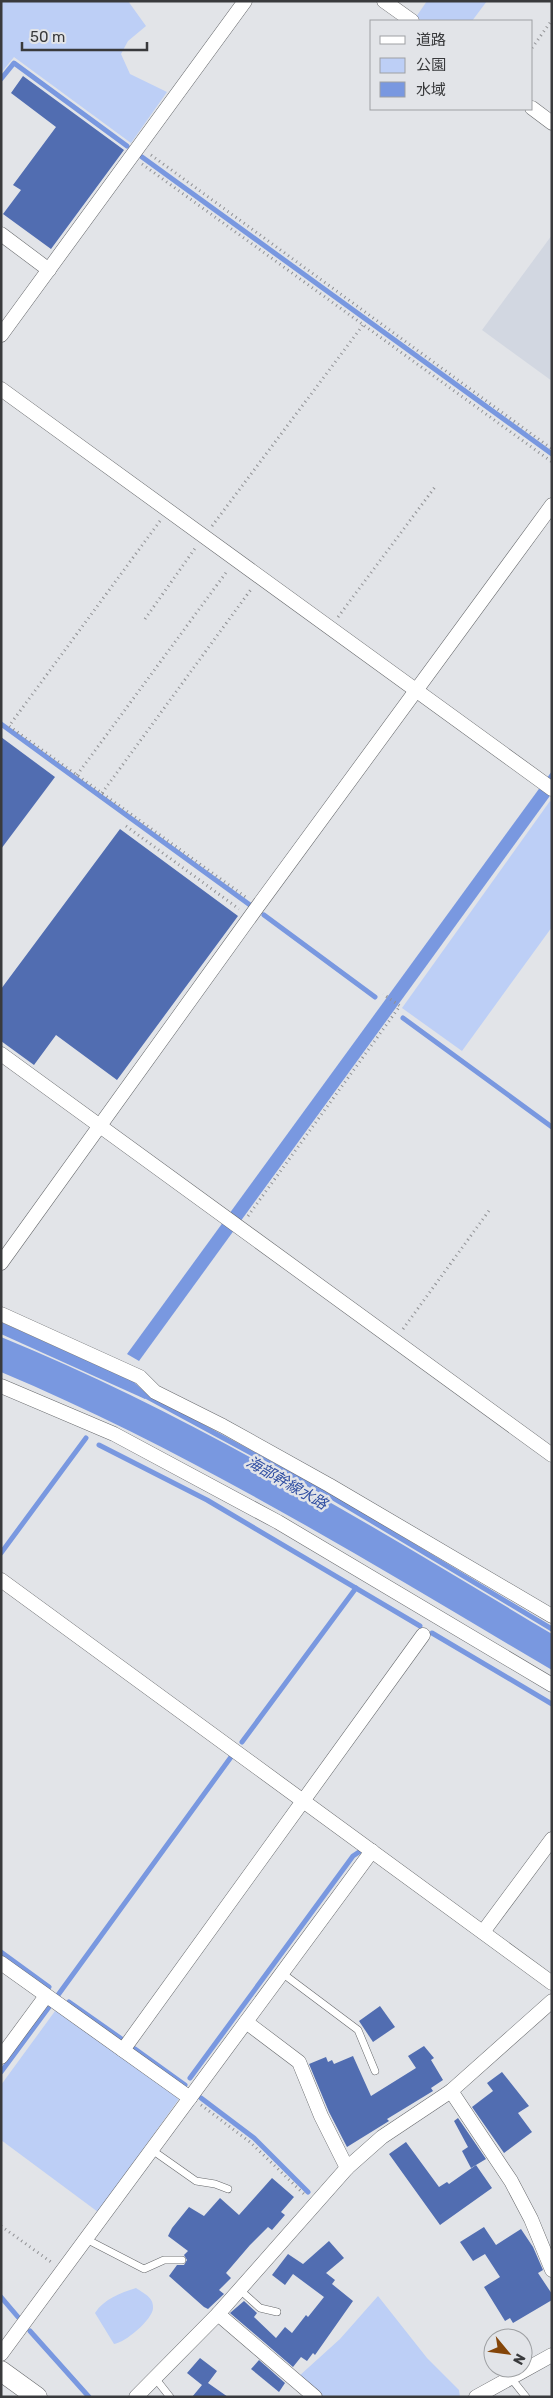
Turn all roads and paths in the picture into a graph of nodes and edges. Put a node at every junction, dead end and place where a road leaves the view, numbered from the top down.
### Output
1 (245, 1) edge
2 (384, 1) edge
3 (411, 20) edge
4 (552, 20) edge
5 (533, 47) edge
6 (533, 109) edge
7 (552, 123) edge
8 (135, 151) junction
9 (1, 234) edge
10 (49, 270) junction
11 (363, 325) junction
12 (1, 335) edge
13 (1, 389) edge
14 (552, 449) edge
15 (552, 462) edge
16 (435, 487) dead end
17 (552, 505) edge
18 (168, 510) junction
19 (204, 536) junction
20 (236, 559) junction
21 (260, 577) junction
22 (144, 619) dead end
23 (330, 627) junction
24 (417, 691) junction
25 (77, 775) junction
26 (547, 785) edge
27 (102, 793) junction
28 (126, 826) dead end
29 (254, 912) junction
30 (384, 994) dead end
31 (1, 1054) edge
32 (100, 1126) junction
33 (491, 1208) dead end
34 (239, 1227) junction
35 (1, 1263) edge
36 (1, 1314) edge
37 (394, 1340) junction
38 (1, 1386) edge
39 (552, 1455) edge
40 (1, 1580) edge
41 (552, 1616) edge
42 (423, 1635) dead end
43 (552, 1684) edge
44 (303, 1801) junction
45 (552, 1839) edge
46 (372, 1852) junction
47 (483, 1932) junction
48 (1, 1963) edge
49 (282, 1973) junction
50 (552, 1983) edge
51 (46, 1996) junction
52 (552, 2001) edge
53 (246, 2022) junction
54 (123, 2050) junction
55 (1, 2057) edge
56 (375, 2071) dead end
57 (451, 2092) junction
58 (190, 2098) junction
59 (152, 2150) junction
60 (347, 2168) junction
61 (228, 2189) dead end
62 (315, 2205) junction
63 (1, 2226) edge
64 (86, 2239) junction
65 (182, 2260) dead end
66 (552, 2270) edge
67 (63, 2271) junction
68 (240, 2290) junction
69 (277, 2312) dead end
70 (218, 2314) junction
71 (1, 2354) edge
72 (552, 2355) edge
73 (533, 2365) edge
74 (1, 2371) edge
75 (155, 2378) junction
76 (508, 2378) edge
77 (511, 2378) edge
78 (37, 2397) edge
79 (136, 2397) edge
80 (170, 2397) edge
81 (315, 2397) edge
82 (476, 2397) edge
83 (526, 2397) edge

1 - 8 street
2 - 3 street
4 - 5 path
6 - 7 street
8 - 10 street
8 - 11 path
8 - 14 path
9 - 10 street
10 - 12 street
11 - 15 path
11 - 19 path
13 - 18 street
16 - 23 path
17 - 24 street
18 - 19 street
18 - 25 path
19 - 20 street
19 - 22 path
20 - 21 street
20 - 25 path
21 - 23 street
21 - 27 path
23 - 24 street
24 - 26 street
24 - 29 street
25 - 27 path
27 - 29 path
28 - 29 path
29 - 32 street
30 - 34 path
31 - 32 street
32 - 34 street
32 - 35 street
33 - 37 path
34 - 37 street
36 - 41 street
37 - 39 street
38 - 43 street
40 - 44 street
42 - 44 street
44 - 46 street
44 - 54 street
45 - 47 street
46 - 47 street
46 - 49 street
47 - 50 street
48 - 51 street
49 - 53 street
49 - 56 lane
51 - 54 street
51 - 55 street
52 - 57 street
53 - 58 street
53 - 60 street
54 - 58 street
57 - 60 street
57 - 66 street
58 - 59 street
58 - 62 path
59 - 61 lane
59 - 64 street
60 - 62 street
62 - 68 street
63 - 67 path
64 - 65 lane
64 - 67 street
67 - 71 street
68 - 69 lane
68 - 70 street
70 - 75 street
70 - 81 street
72 - 73 street
74 - 78 street
75 - 79 street
75 - 80 lane
76 - 82 street
77 - 83 lane

